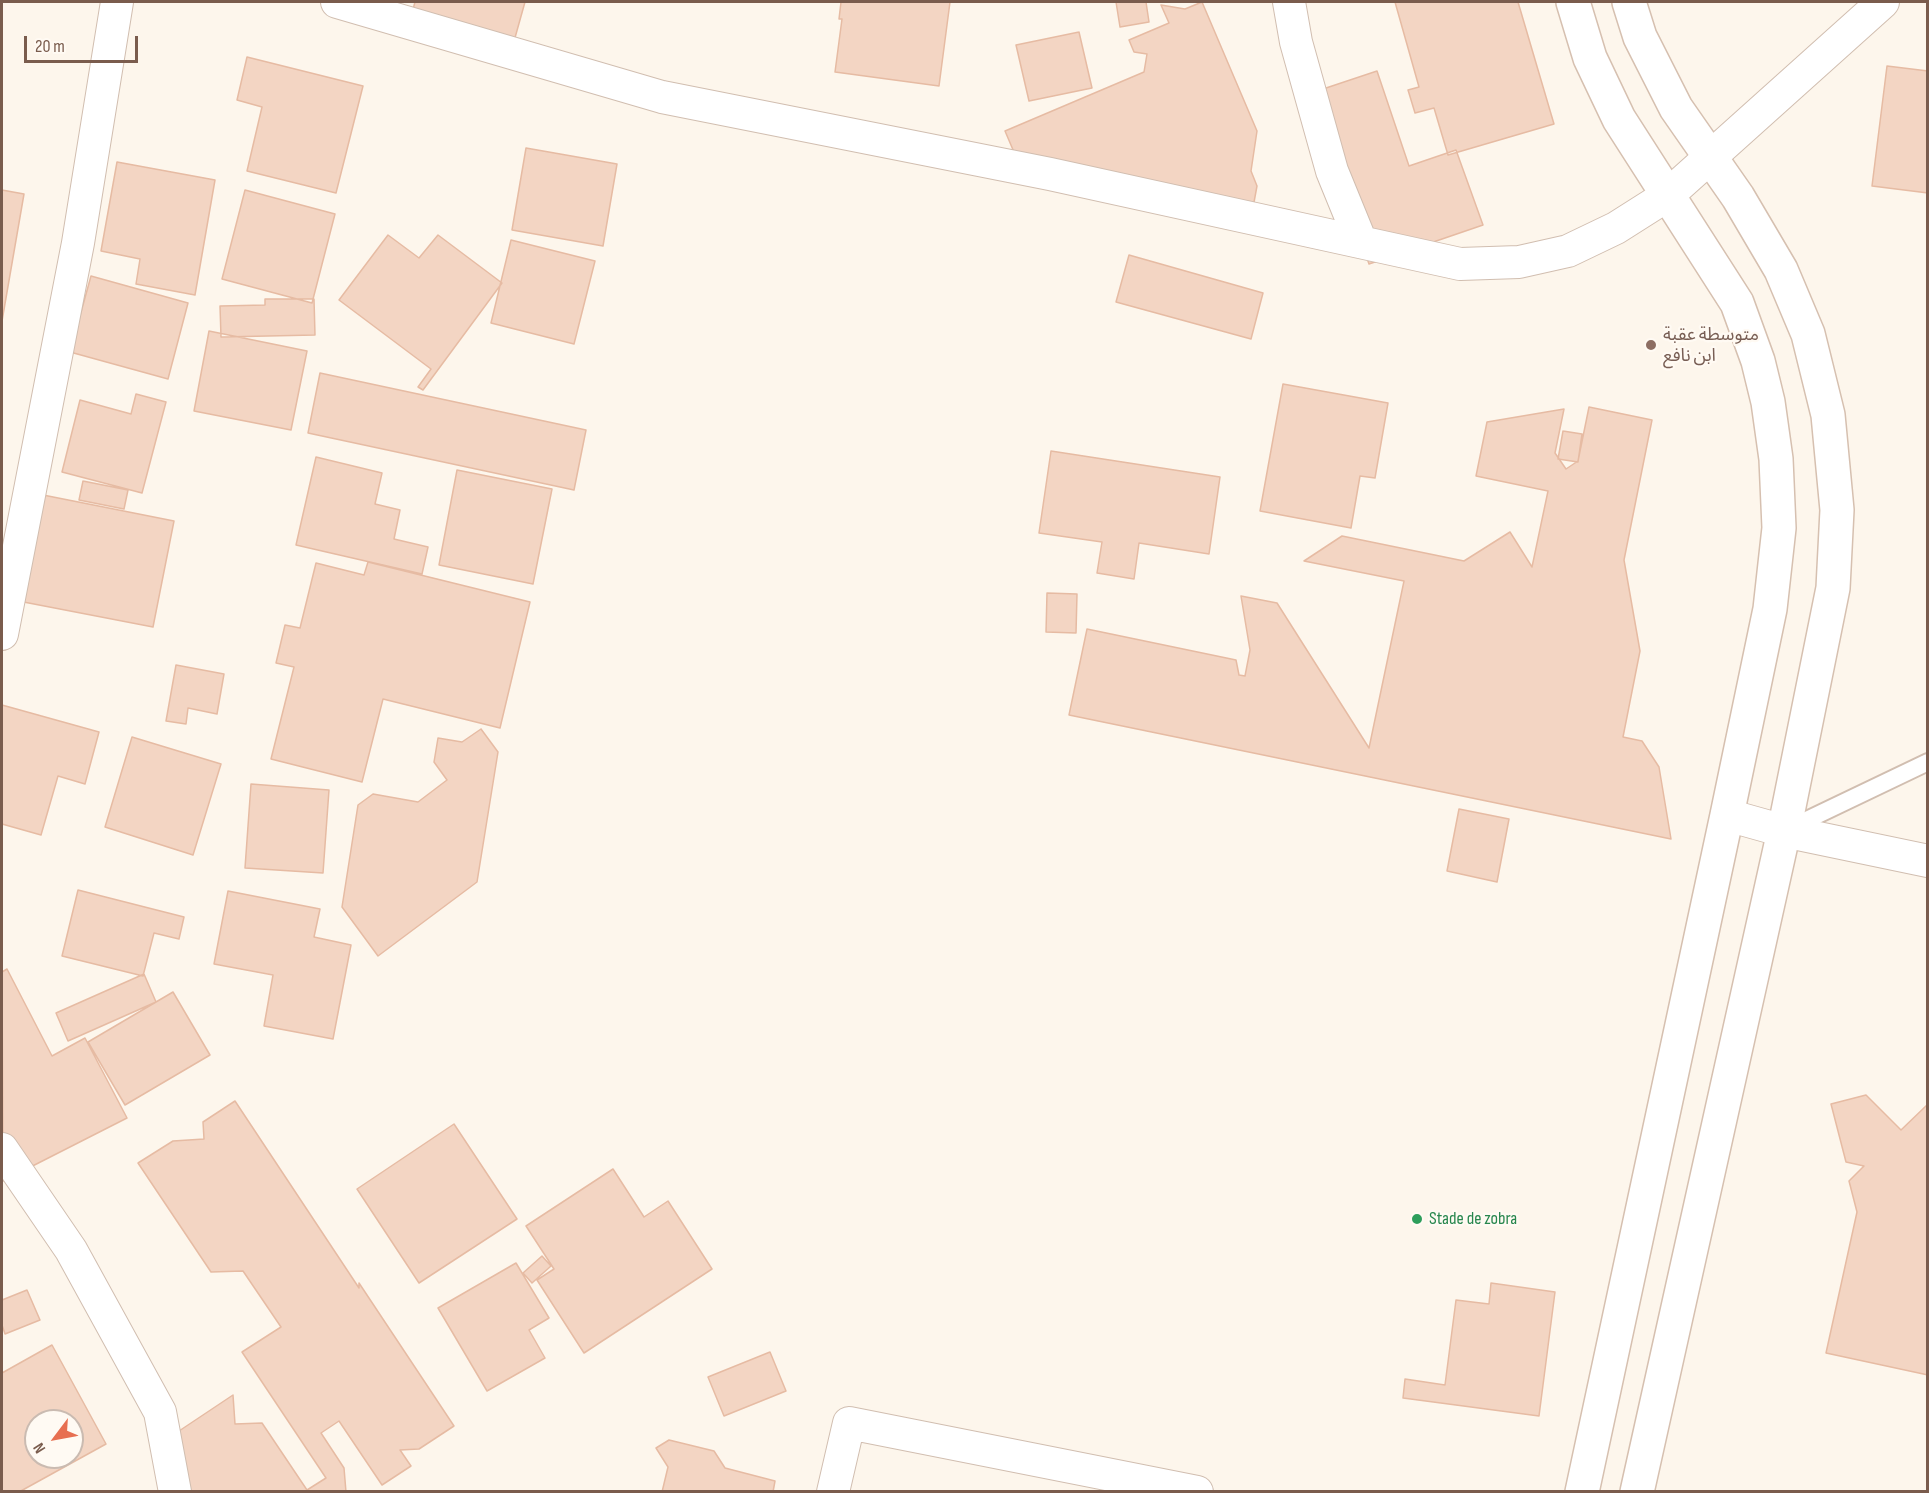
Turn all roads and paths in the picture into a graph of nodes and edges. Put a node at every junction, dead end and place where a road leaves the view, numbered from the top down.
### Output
1 (117, 2) edge
2 (337, 2) edge
3 (1290, 2) edge
4 (1573, 2) edge
5 (1629, 2) edge
6 (1883, 2) edge
7 (1710, 157) junction
8 (1668, 195) junction
9 (1361, 242) junction
10 (2, 634) edge
11 (1928, 762) edge
12 (1727, 815) junction
13 (1784, 831) junction
14 (1928, 861) edge
15 (2, 1149) edge
16 (174, 1491) edge
17 (833, 1491) edge
18 (1197, 1491) edge
19 (1582, 1491) edge
20 (1637, 1491) edge

1 - 10 street
2 - 9 street
3 - 9 street
4 - 8 street
5 - 7 street
6 - 7 street
7 - 8 street
7 - 13 street
8 - 9 street
8 - 12 street
11 - 13 lane
12 - 13 street
12 - 19 street
13 - 14 street
13 - 20 street
15 - 16 street
17 - 18 street

